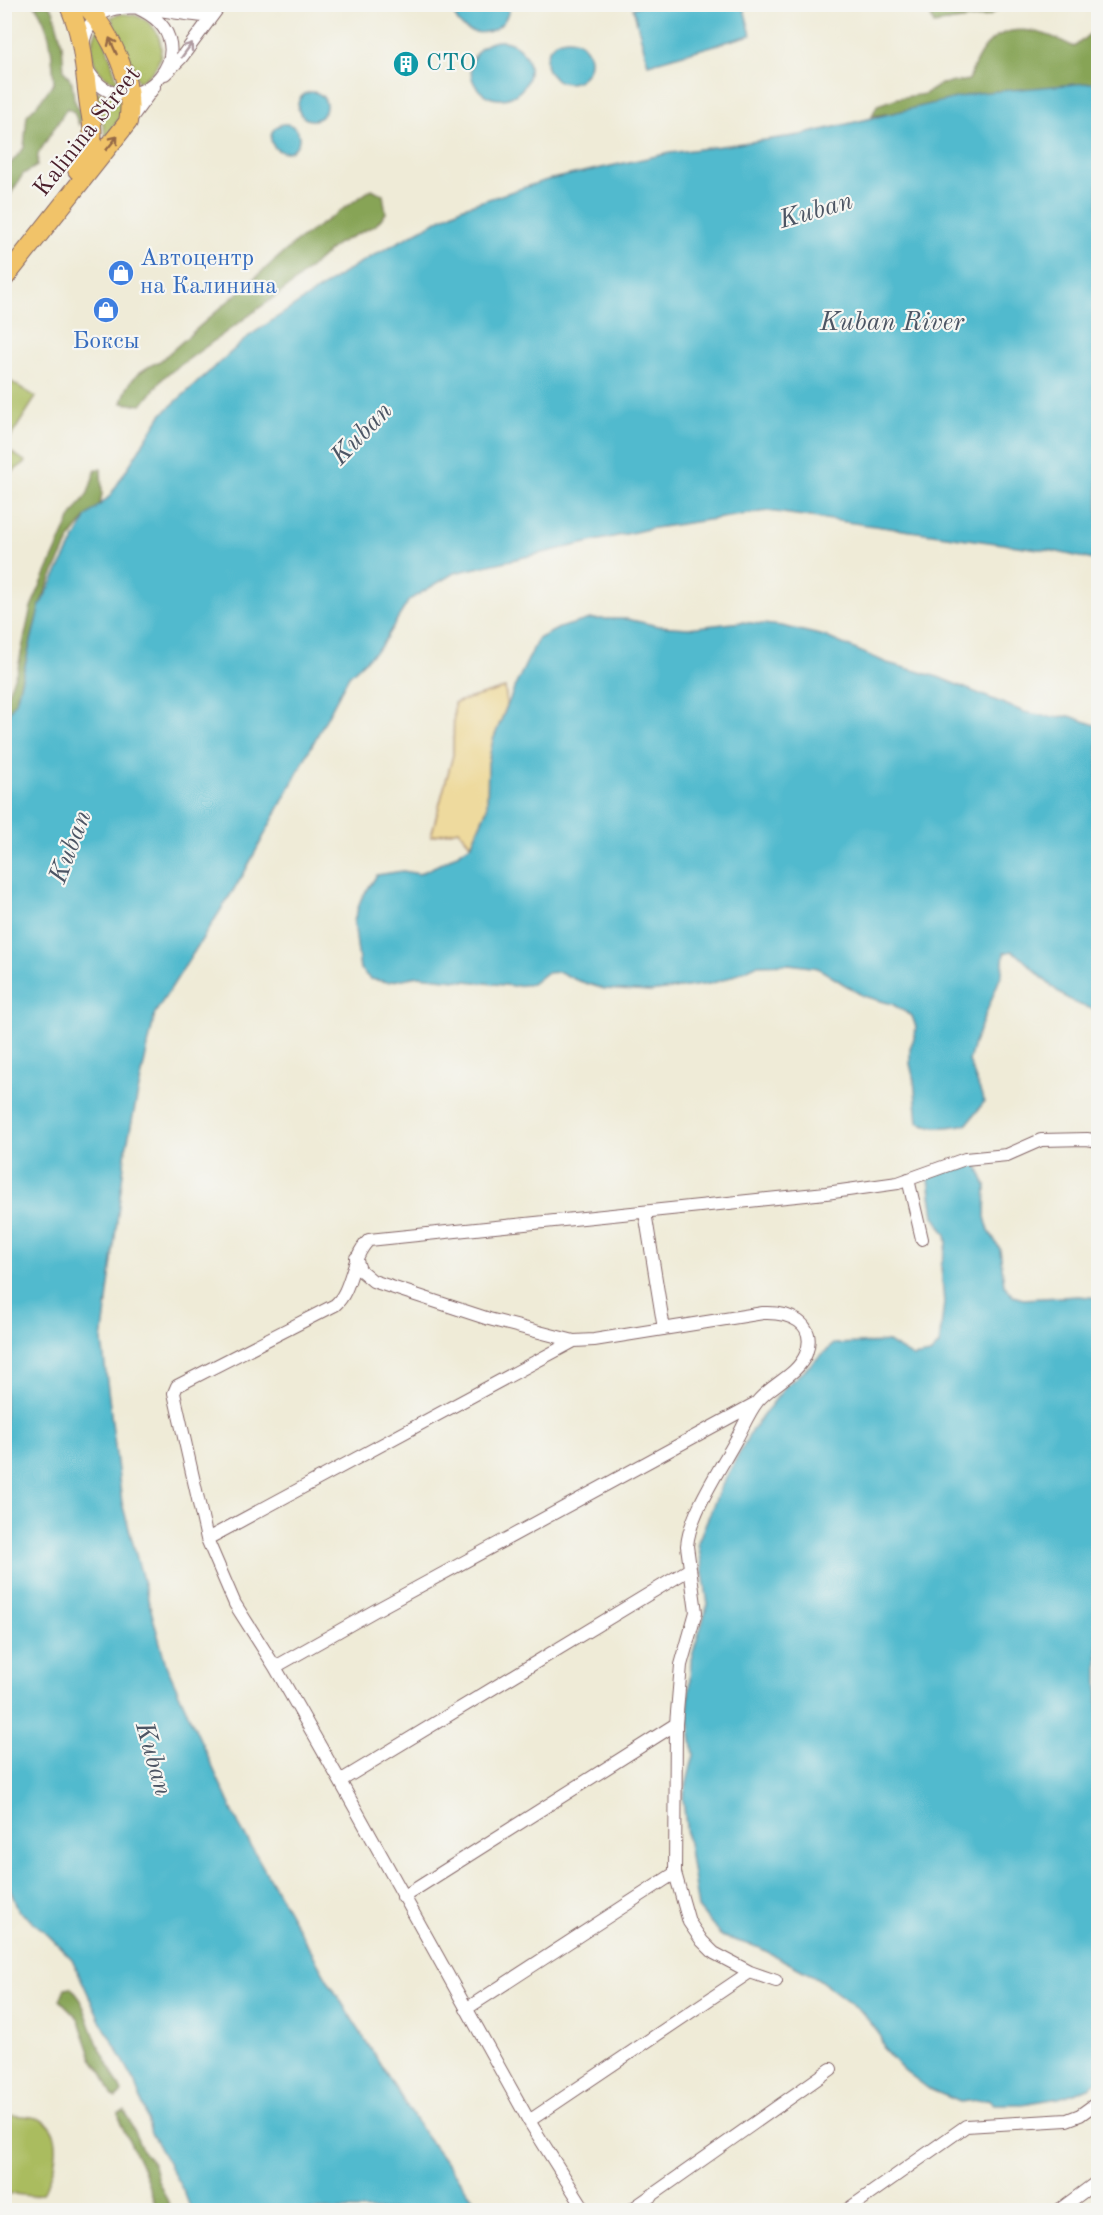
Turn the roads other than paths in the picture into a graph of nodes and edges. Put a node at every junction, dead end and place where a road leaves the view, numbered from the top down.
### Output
1 (68, 4) edge
2 (221, 4) edge
3 (132, 6) edge
4 (91, 11) edge
5 (211, 17) junction
6 (84, 59) junction
7 (158, 80) junction
8 (130, 94) junction
9 (128, 122) junction
10 (4, 265) edge
11 (4, 279) edge
12 (1098, 1141) edge
13 (908, 1179) junction
14 (645, 1212) junction
15 (922, 1239) dead end
16 (356, 1258) junction
17 (664, 1329) junction
18 (574, 1341) junction
19 (757, 1402) junction
20 (207, 1539) junction
21 (690, 1569) junction
22 (275, 1667) junction
23 (676, 1724) junction
24 (340, 1780) junction
25 (675, 1873) junction
26 (403, 1897) junction
27 (750, 1972) junction
28 (776, 1981) dead end
29 (466, 2009) junction
30 (831, 2069) dead end
31 (1098, 2102) edge
32 (529, 2121) junction
33 (1098, 2181) edge
34 (585, 2211) edge
35 (631, 2211) edge
36 (847, 2211) edge
37 (1059, 2211) edge

1 - 6 highway, Kalinina Street
2 - 5 street, Kalinina Street
3 - 4 street
3 - 5 street
3 - 7 street
4 - 6 street
8 -> 4 highway
7 -> 5 street, Kalinina Street
6 - 8 street
6 - 10 highway, Kalinina Street
7 - 8 street
7 - 9 street, Kalinina Street
8 - 9 highway
11 -> 9 highway, Kalinina Street
12 - 13 street
13 - 14 street
13 - 15 street
14 - 16 street
14 - 17 street
16 - 18 street
16 - 20 street
17 - 18 street
17 - 19 street
18 - 20 street
19 - 21 street
19 - 22 street
20 - 22 street
21 - 23 street
21 - 24 street
22 - 24 street
23 - 25 street
23 - 26 street
24 - 26 street
25 - 27 street
25 - 29 street
26 - 29 street
27 - 28 street
27 - 32 street
29 - 32 street
30 - 35 street
31 - 36 street
32 - 34 street
33 - 37 street

